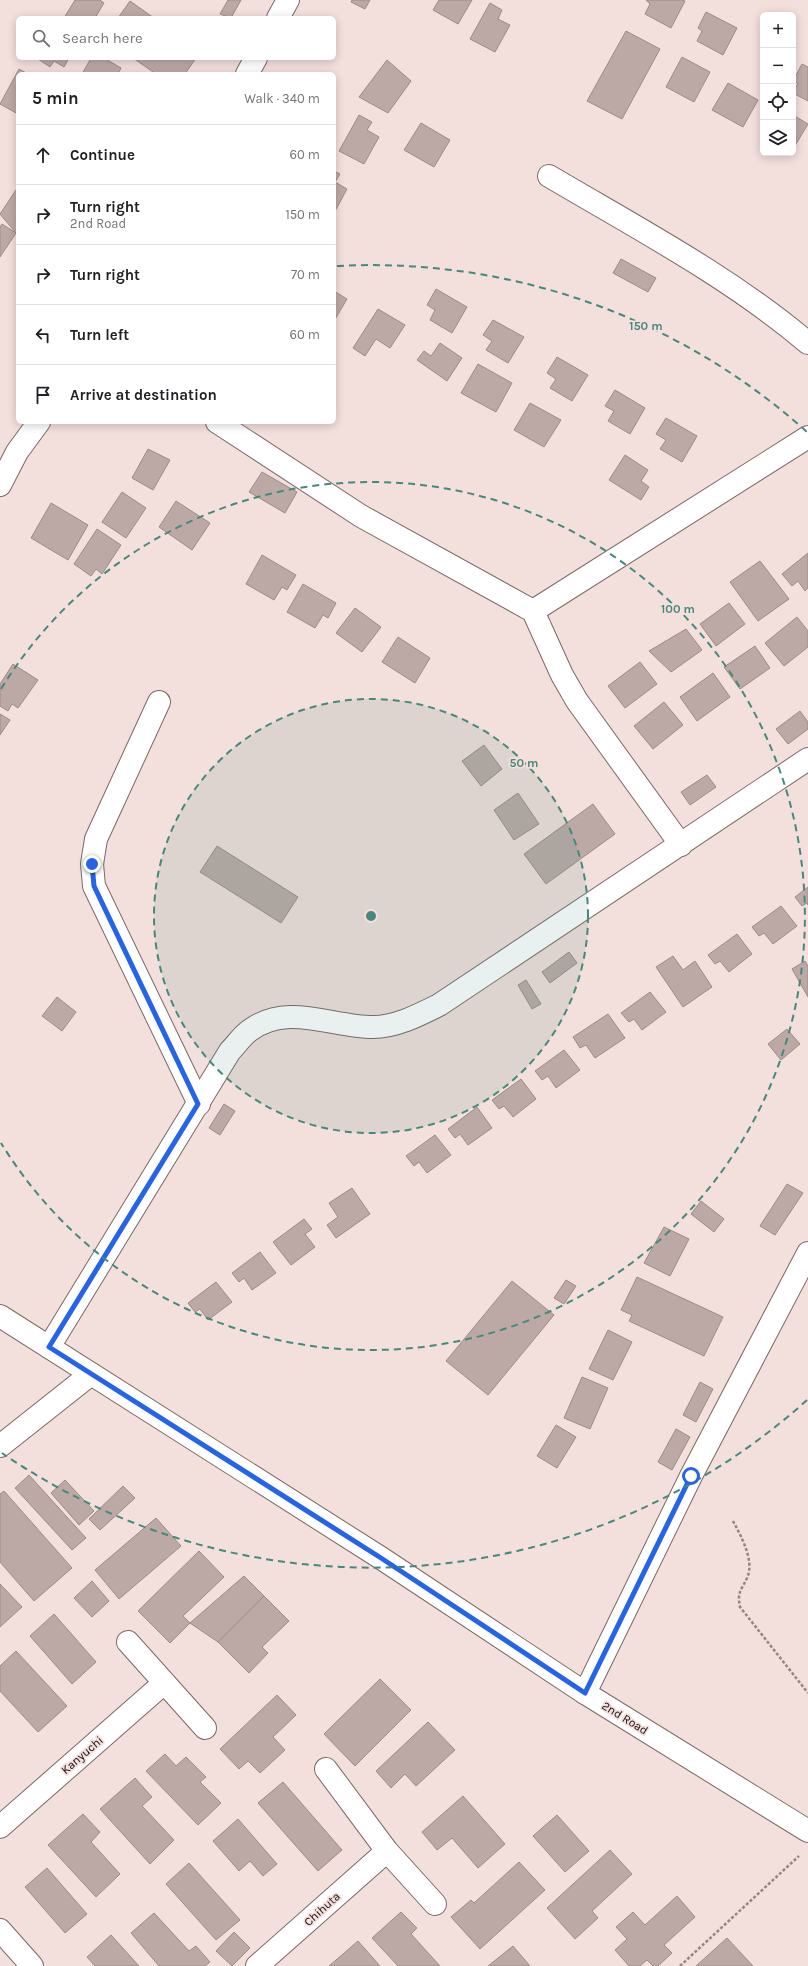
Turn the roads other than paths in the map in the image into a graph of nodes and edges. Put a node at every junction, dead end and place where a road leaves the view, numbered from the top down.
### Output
1 (288, 0) edge
2 (279, 16) edge
3 (255, 60) edge
4 (248, 72) edge
5 (549, 176) dead end
6 (808, 343) edge
7 (38, 424) edge
8 (220, 424) edge
9 (808, 437) edge
10 (0, 485) edge
11 (533, 612) junction
12 (159, 702) dead end
13 (808, 759) edge
14 (681, 845) junction
15 (198, 1104) junction
16 (808, 1253) edge
17 (0, 1316) edge
18 (49, 1347) junction
19 (90, 1374) junction
20 (0, 1446) edge
21 (128, 1642) dead end
22 (164, 1683) junction
23 (585, 1693) junction
24 (205, 1728) dead end
25 (326, 1769) dead end
26 (0, 1827) edge
27 (808, 1831) edge
28 (387, 1851) junction
29 (435, 1904) dead end
30 (0, 1930) edge
31 (32, 1966) edge
32 (257, 1966) edge

1 - 2 street
3 - 4 street
5 - 6 street
7 - 10 street
8 - 11 street
9 - 11 street
11 - 14 street
12 - 15 street
13 - 14 street
14 - 15 street
15 - 18 street
16 - 23 street
17 - 18 street, 2nd Road
18 - 19 street, 2nd Road
19 - 20 street
19 - 23 street, 2nd Road
21 - 22 street
22 - 24 street
22 - 26 street, Kanyuchi
23 - 27 street, 2nd Road
25 - 28 street
28 - 29 street
28 - 32 street, Chihuta
30 - 31 street

